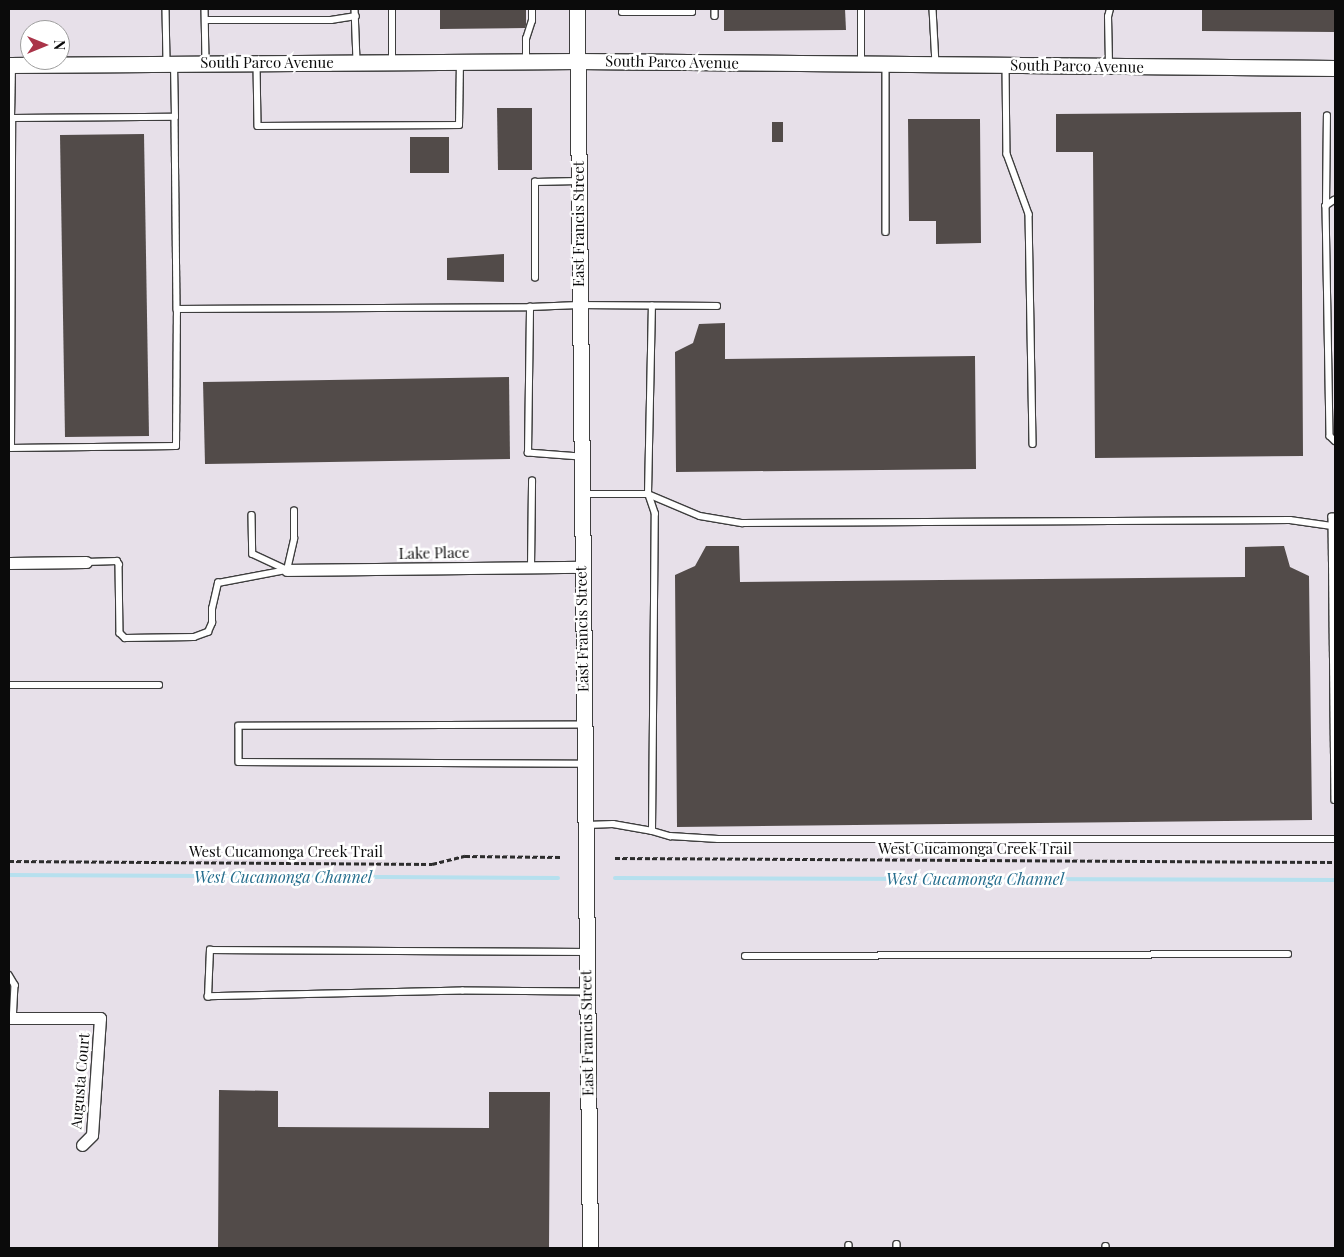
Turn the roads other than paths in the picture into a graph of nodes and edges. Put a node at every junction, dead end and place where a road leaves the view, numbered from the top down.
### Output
1 (166, 9) edge
2 (205, 9) edge
3 (392, 9) edge
4 (532, 9) edge
5 (577, 9) edge
6 (692, 9) edge
7 (715, 9) edge
8 (861, 9) edge
9 (933, 9) edge
10 (1110, 9) edge
11 (356, 12) edge
12 (622, 12) dead end
13 (715, 16) dead end
14 (205, 20) junction
15 (577, 61) junction
16 (392, 62) junction
17 (460, 62) junction
18 (526, 62) junction
19 (257, 63) junction
20 (357, 63) junction
21 (170, 64) junction
22 (206, 64) junction
23 (861, 64) junction
24 (886, 64) junction
25 (936, 64) junction
26 (10, 65) edge
27 (1006, 65) junction
28 (1109, 66) junction
29 (1335, 68) edge
30 (1327, 116) dead end
31 (11, 118) edge
32 (175, 118) junction
33 (578, 181) junction
34 (1335, 200) edge
35 (1326, 206) junction
36 (886, 232) dead end
37 (535, 278) dead end
38 (579, 305) junction
39 (652, 306) junction
40 (717, 306) dead end
41 (530, 307) junction
42 (177, 309) junction
43 (1335, 440) edge
44 (1033, 444) dead end
45 (10, 448) edge
46 (580, 458) junction
47 (532, 481) dead end
48 (581, 494) junction
49 (648, 494) junction
50 (294, 511) dead end
51 (252, 514) dead end
52 (1335, 517) edge
53 (1332, 526) junction
54 (86, 562) joint
55 (9, 563) edge
56 (531, 567) junction
57 (581, 567) junction
58 (287, 570) junction
59 (9, 685) edge
60 (159, 685) dead end
61 (583, 725) junction
62 (584, 764) junction
63 (1335, 800) edge
64 (585, 824) junction
65 (652, 831) junction
66 (1335, 839) edge
67 (586, 952) junction
68 (1288, 954) dead end
69 (745, 956) dead end
70 (9, 976) edge
71 (587, 992) junction
72 (11, 1018) edge
73 (82, 1145) dead end
74 (590, 1248) edge

1 - 21 lane
2 - 14 lane
3 - 16 lane
4 - 18 lane
5 - 15 street, East Francis Street
6 - 12 lane
7 - 13 lane
8 - 23 lane
9 - 25 lane
10 - 28 lane
11 - 14 lane
11 - 20 lane
14 - 22 lane
15 - 18 street, South Parco Avenue
15 - 23 street, South Parco Avenue
15 - 33 street, East Francis Street
16 - 17 street, South Parco Avenue
16 - 20 street, South Parco Avenue
17 - 18 street, South Parco Avenue
17 - 19 lane
19 - 20 street, South Parco Avenue
19 - 22 street, South Parco Avenue
21 - 22 street, South Parco Avenue
21 - 26 street, South Parco Avenue
21 - 32 lane
23 - 24 street, South Parco Avenue
24 - 25 street, South Parco Avenue
24 - 36 lane
25 - 27 street, South Parco Avenue
26 - 31 lane
27 - 28 street, South Parco Avenue
27 - 44 lane
28 - 29 street, South Parco Avenue
30 - 35 lane
31 - 32 lane
31 - 45 lane
32 - 42 lane
33 - 37 lane
33 - 38 street, East Francis Street
34 - 35 lane
35 - 43 lane
38 - 39 lane
38 - 41 lane
38 - 46 street, East Francis Street
39 - 40 lane
39 - 49 lane
41 - 42 lane
41 - 46 lane
42 - 45 lane
46 - 48 street, East Francis Street
47 - 56 lane
48 - 49 lane
48 - 57 street, East Francis Street
49 - 53 lane
49 - 65 lane
50 - 58 lane
51 - 58 lane
52 - 53 lane
53 - 63 lane
54 - 55 street
54 - 58 lane
56 - 57 street, Lake Place
56 - 58 street, Lake Place
57 - 61 street, East Francis Street
59 - 60 lane
61 - 62 street, East Francis Street
61 - 62 lane
62 - 64 street, East Francis Street
64 - 65 lane
64 - 67 street, East Francis Street
65 - 66 lane
67 - 71 street, East Francis Street
67 - 71 lane
68 - 69 lane
70 - 72 lane
71 - 74 street, East Francis Street
72 - 73 street, Augusta Court

